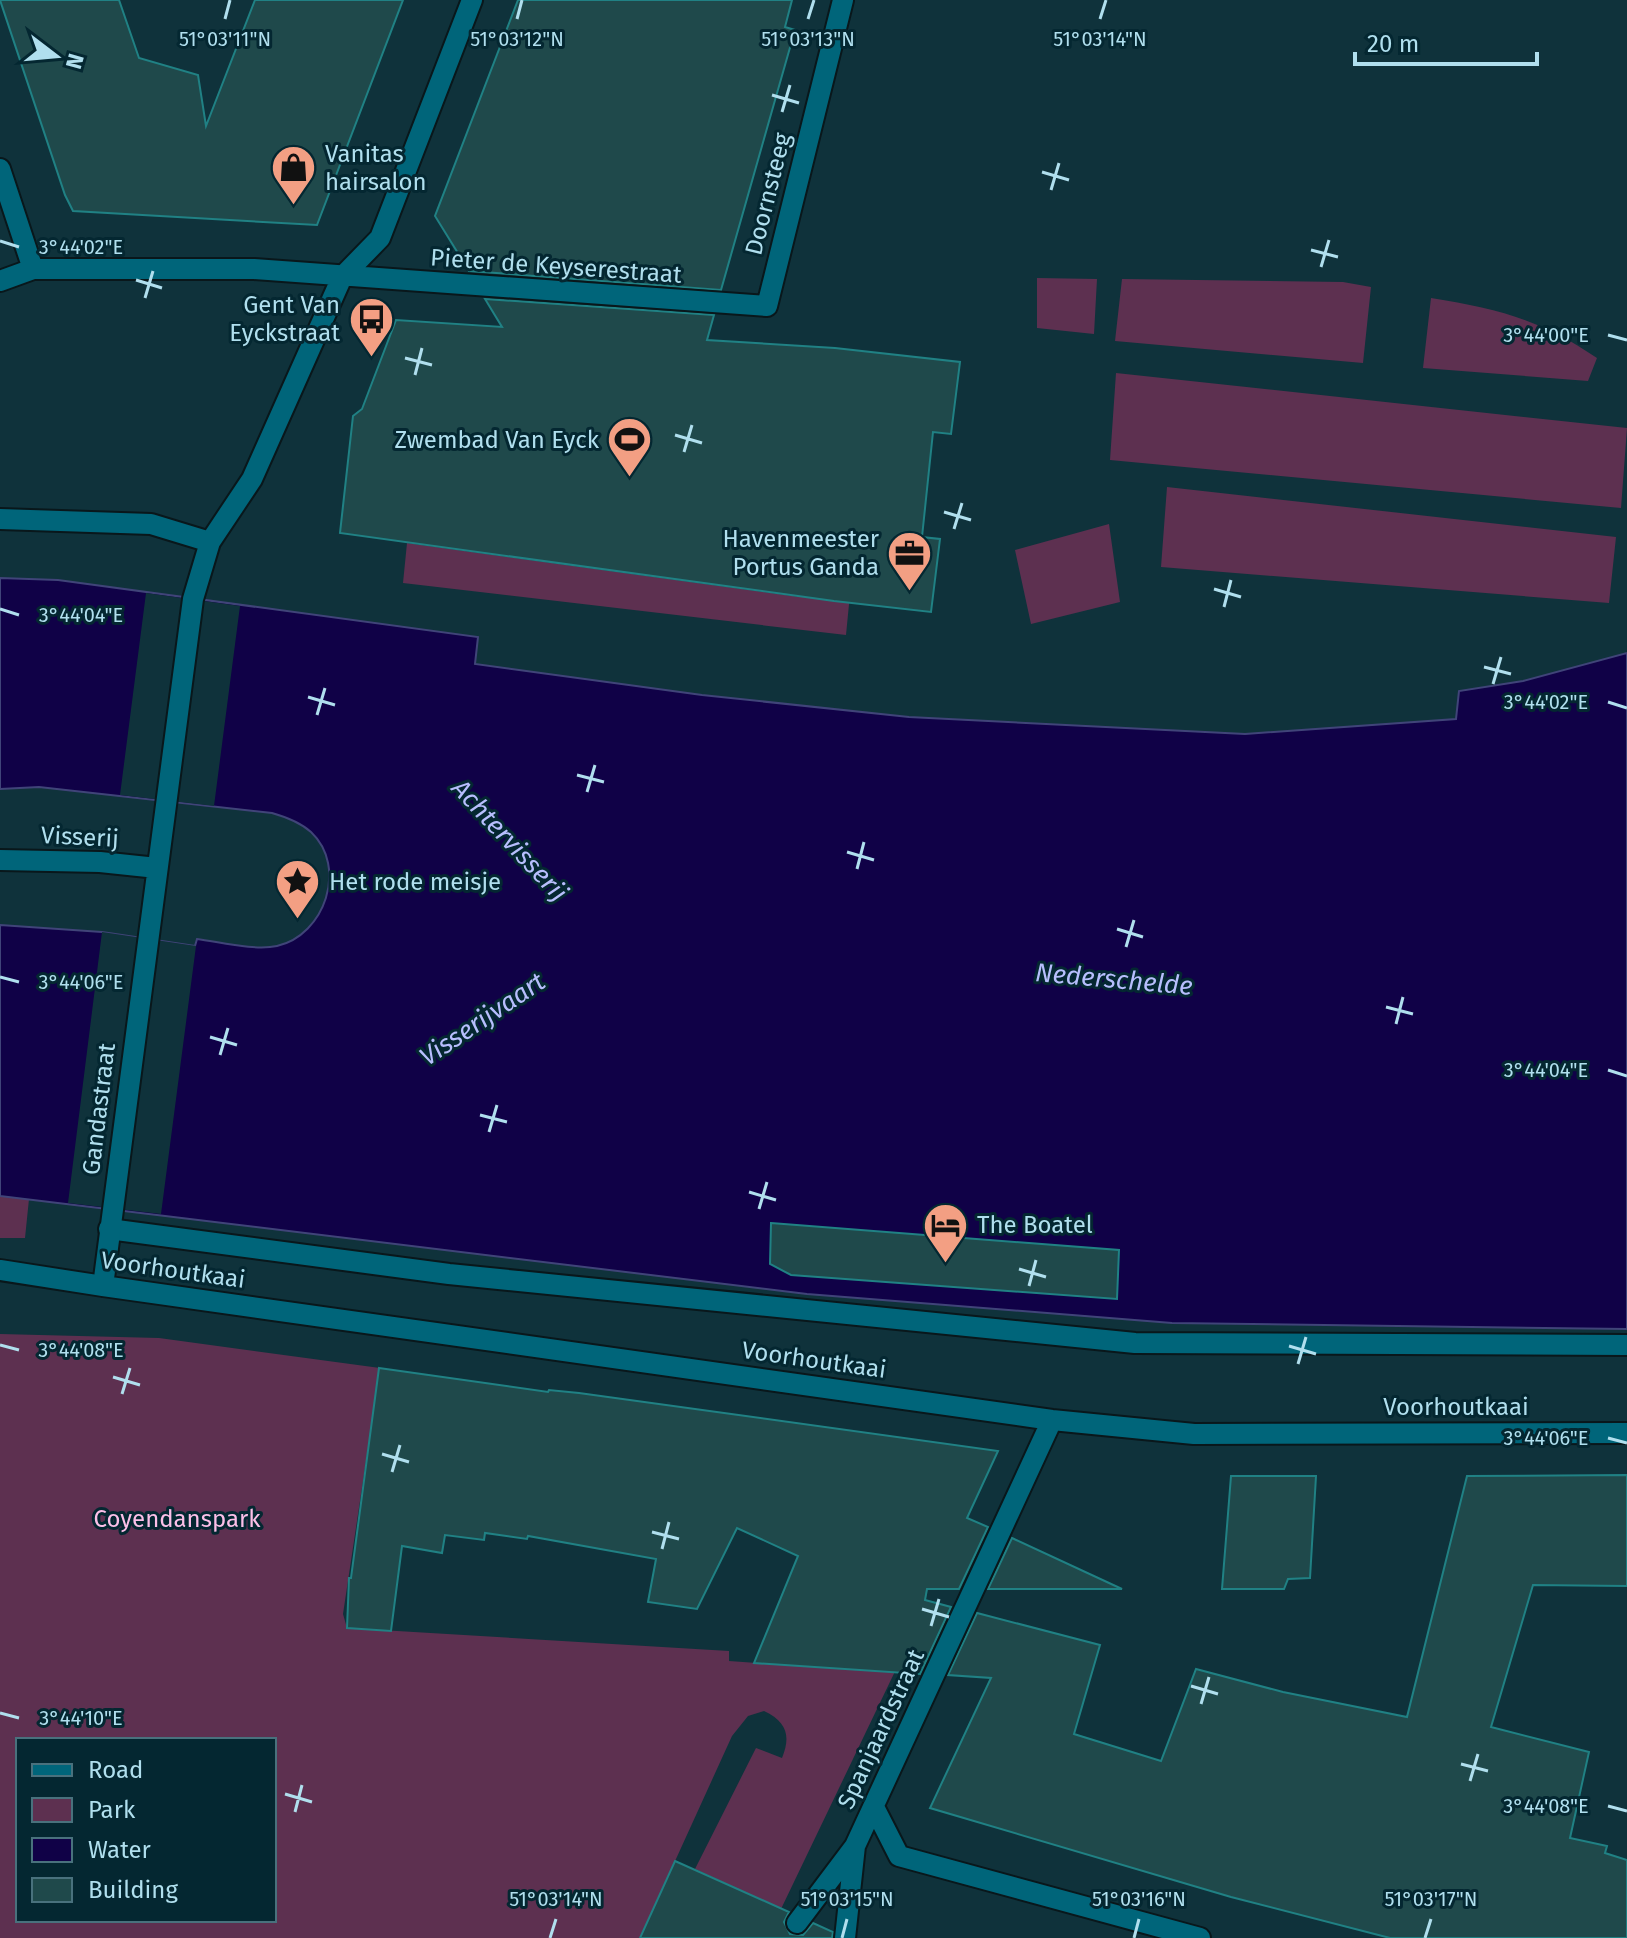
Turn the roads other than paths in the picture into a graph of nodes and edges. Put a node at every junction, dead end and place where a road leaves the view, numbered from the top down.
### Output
1 (472, 0) edge
2 (843, 0) edge
3 (0, 169) edge
4 (33, 269) junction
5 (342, 277) junction
6 (0, 281) edge
7 (767, 306) joint
8 (0, 519) edge
9 (210, 542) junction
10 (0, 860) edge
11 (157, 868) junction
12 (111, 1219) junction
13 (0, 1270) edge
14 (103, 1286) junction
15 (1627, 1345) edge
16 (1052, 1420) junction
17 (1627, 1433) edge
18 (874, 1807) junction
19 (855, 1846) junction
20 (797, 1923) dead end
21 (845, 1938) edge
22 (1200, 1938) edge

1 - 5 street
2 - 7 street, Doornsteeg
3 - 4 street
4 - 5 street, Pieter de Keyserestraat
4 - 6 street, Pieter de Keyserestraat
5 - 7 street, Pieter de Keyserestraat
5 - 9 street
8 - 9 street
9 - 11 street
10 - 11 street, Visserij
11 - 12 street, Gandastraat
12 - 14 street, Gandastraat
12 - 15 street
13 - 14 street, Voorhoutkaai
14 - 16 street, Voorhoutkaai
16 - 17 street, Voorhoutkaai
16 - 18 street, Spanjaardstraat
18 - 19 street, Spanjaardstraat
18 - 22 street
19 - 20 street
19 - 21 street, Spanjaardstraat

